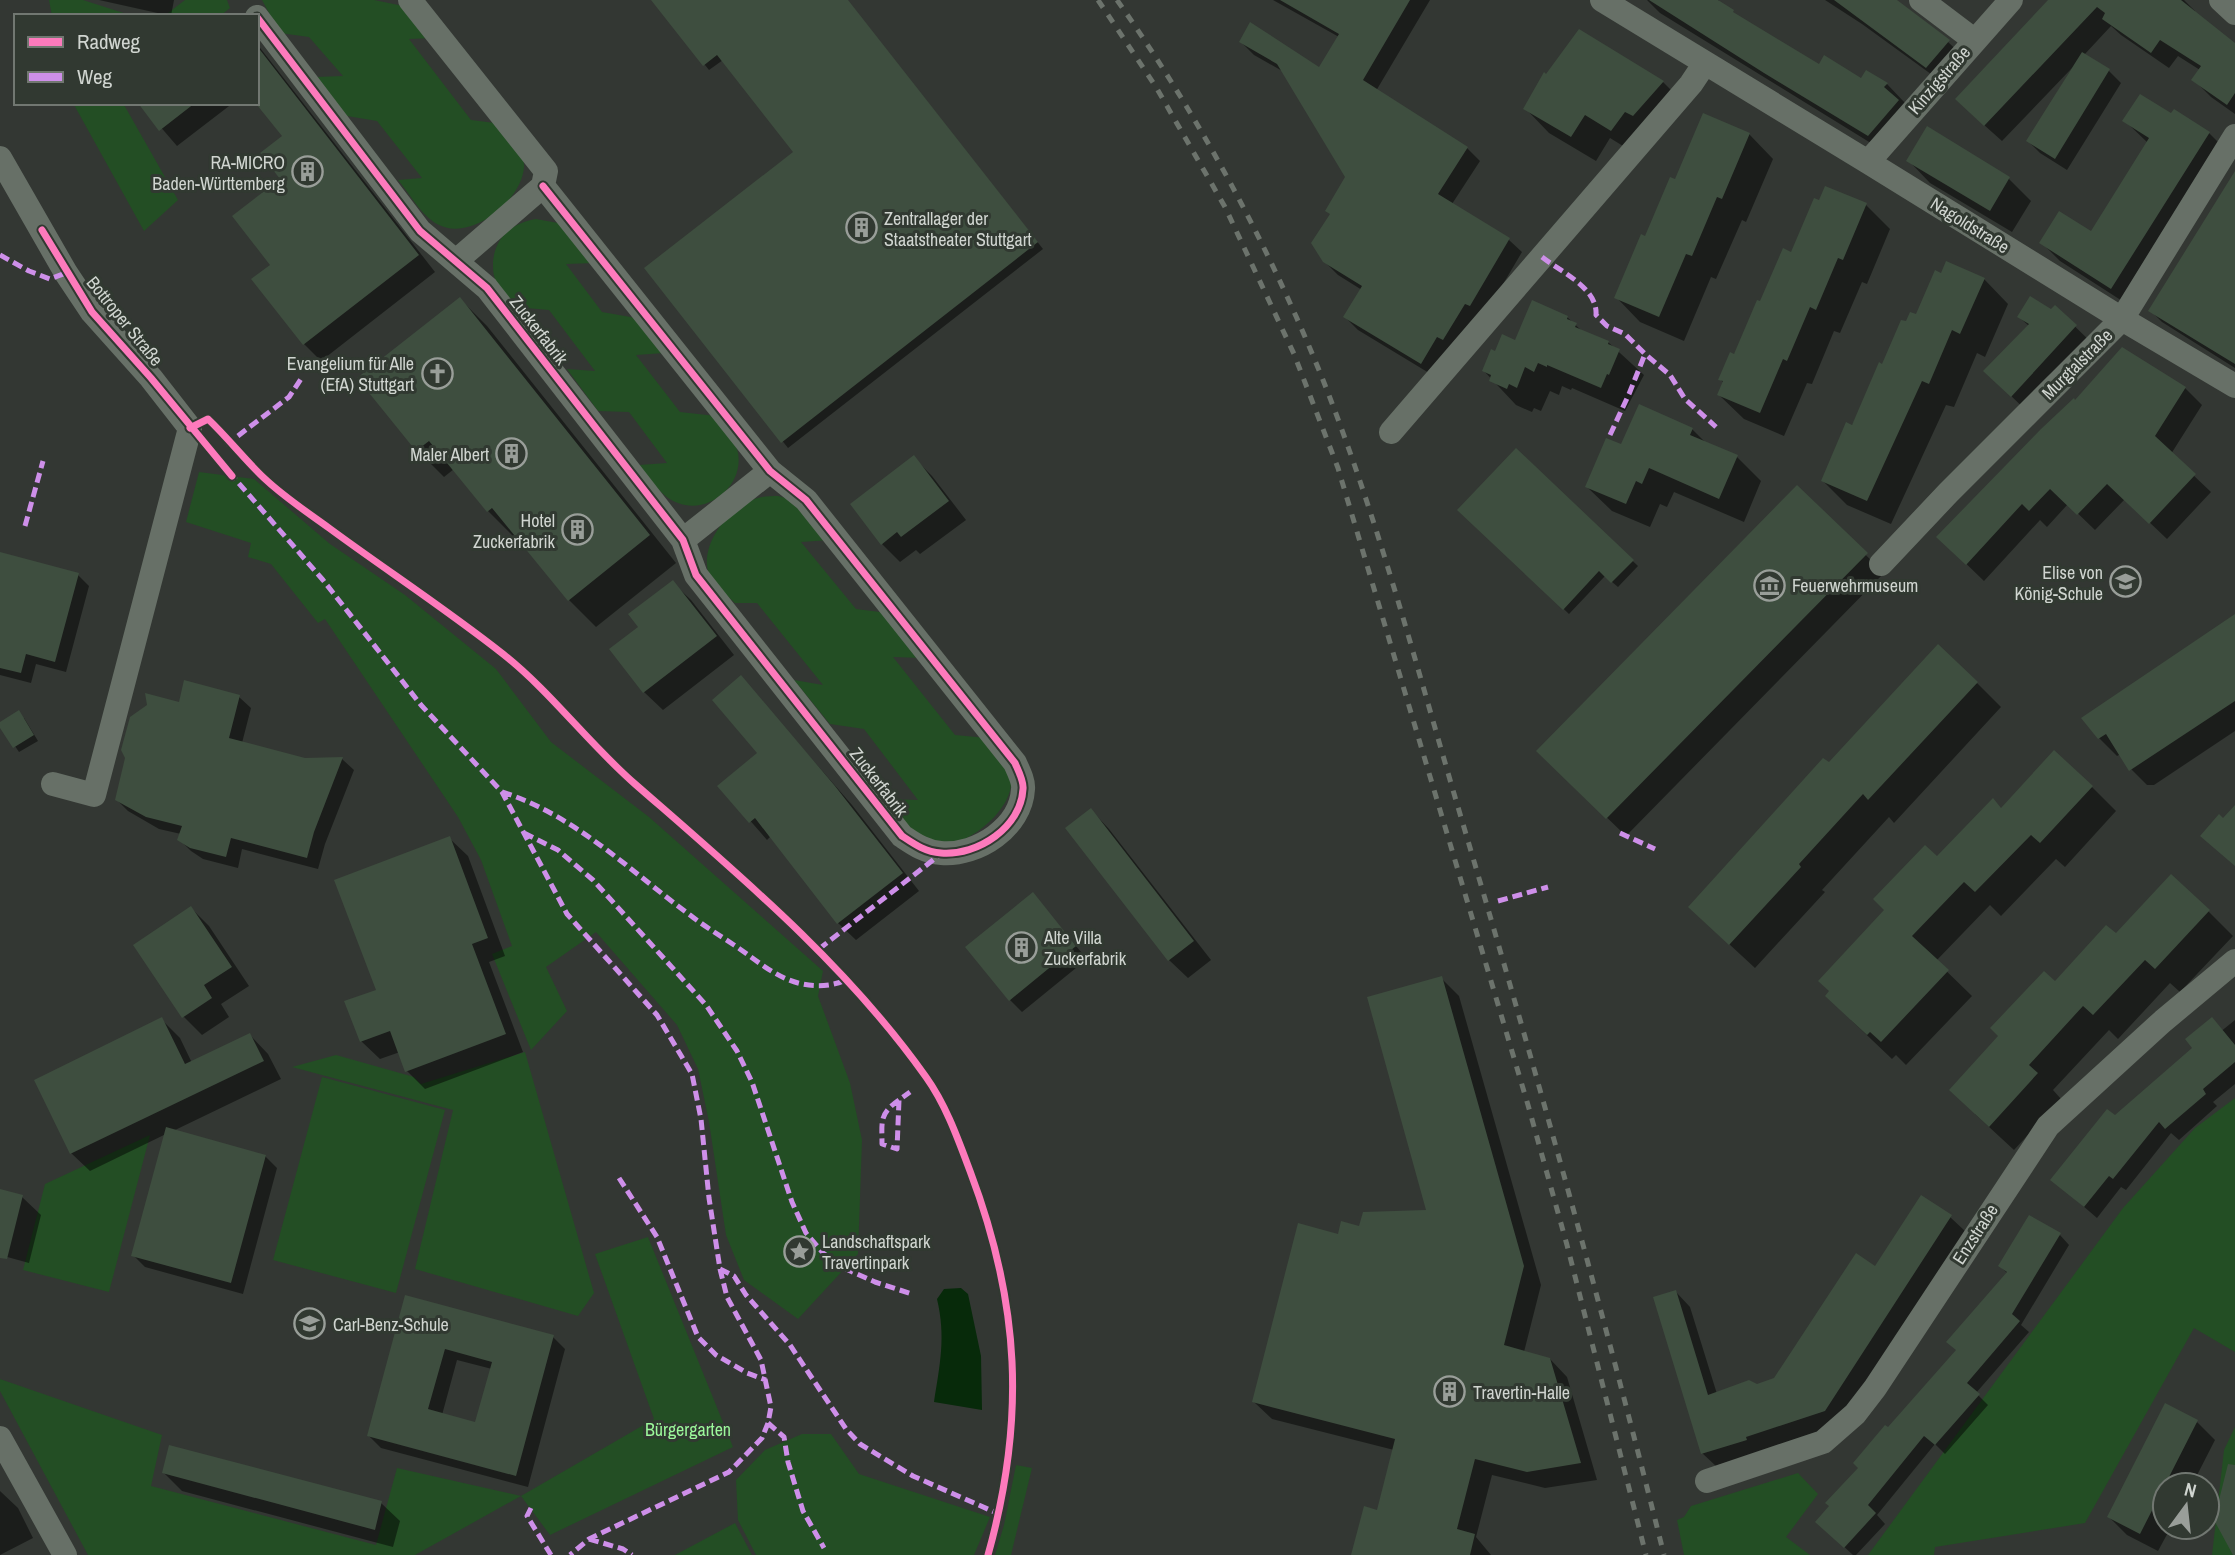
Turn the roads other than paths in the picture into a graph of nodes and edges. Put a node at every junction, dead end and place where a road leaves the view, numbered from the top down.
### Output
1 (410, 0) edge
2 (1921, 0) edge
3 (2011, 0) edge
4 (2221, 0) edge
5 (1604, 1) edge
6 (2235, 13) edge
7 (259, 19) edge
8 (1974, 40) junction
9 (1705, 63) junction
10 (2235, 136) edge
11 (0, 158) edge
12 (1868, 162) junction
13 (543, 186) junction
14 (456, 261) junction
15 (2122, 319) junction
16 (2235, 386) edge
17 (1391, 432) dead end
18 (770, 471) junction
19 (683, 540) junction
20 (1881, 564) dead end
21 (53, 784) dead end
22 (2235, 961) edge
23 (3, 1452) edge
24 (1707, 1481) dead end
25 (65, 1555) edge

1 - 13 street, Zuckerfabrik
2 - 8 street
3 - 8 street, Kinzigstraße
4 - 6 street
5 - 9 street, Nagoldstraße
7 - 14 street, Zuckerfabrik
8 - 12 street, Kinzigstraße
9 - 12 street, Nagoldstraße
9 - 17 street
10 - 15 street, Murgtalstraße
11 - 21 street, Bottroper Straße
12 - 15 street, Nagoldstraße
13 - 14 street
13 - 18 street, Zuckerfabrik
14 - 19 street, Zuckerfabrik
15 - 16 street, Nagoldstraße
15 - 20 street, Murgtalstraße
18 - 19 street
18 - 19 street, Zuckerfabrik
22 - 24 street, Enzstraße
23 - 25 street

